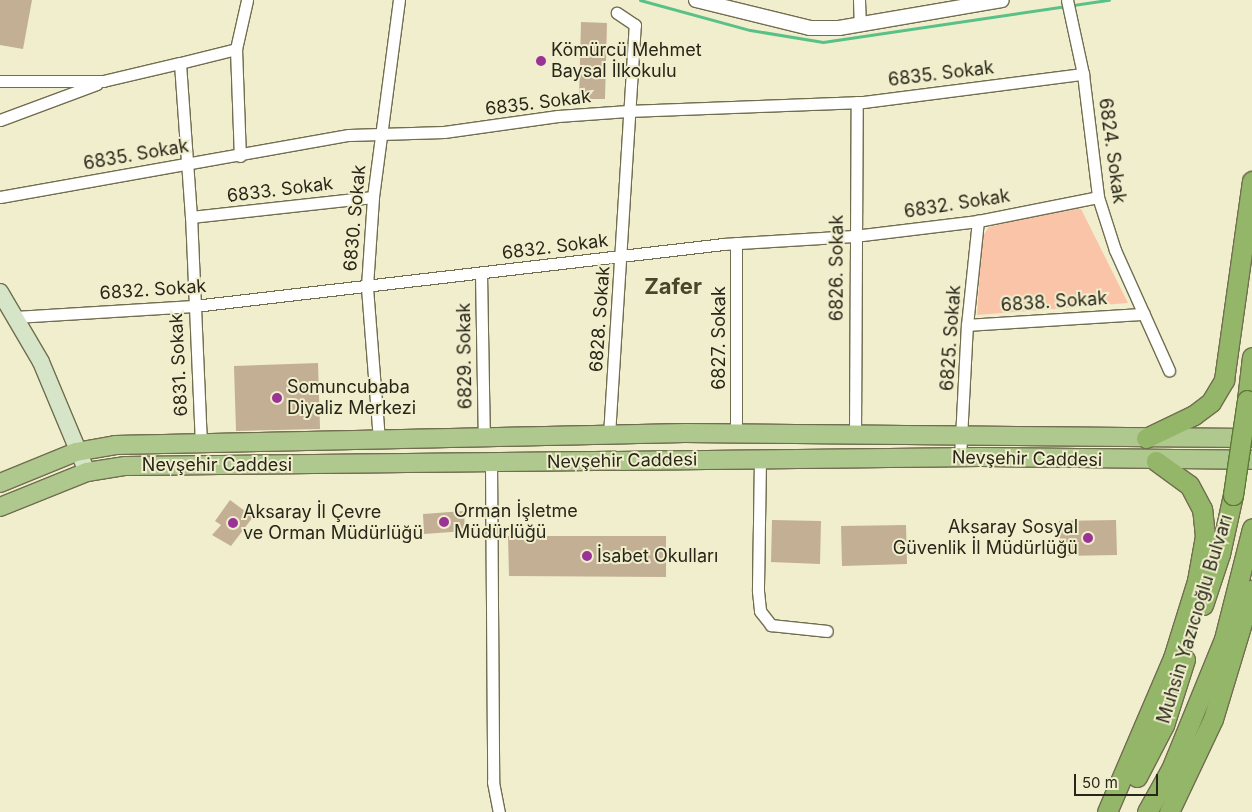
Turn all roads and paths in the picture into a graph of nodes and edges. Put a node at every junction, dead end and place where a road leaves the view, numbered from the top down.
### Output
1 (247, 0) edge
2 (399, 0) edge
3 (696, 0) edge
4 (859, 0) edge
5 (1002, 0) edge
6 (1067, 0) edge
7 (741, 6) edge
8 (617, 13) dead end
9 (860, 24) junction
10 (236, 49) junction
11 (180, 63) junction
12 (1083, 74) junction
13 (0, 81) edge
14 (103, 81) junction
15 (858, 102) junction
16 (628, 111) junction
17 (0, 120) edge
18 (381, 133) junction
19 (240, 156) junction
20 (188, 164) junction
21 (1252, 181) edge
22 (0, 196) edge
23 (373, 196) junction
24 (1098, 197) junction
25 (190, 217) junction
26 (978, 220) junction
27 (854, 236) junction
28 (736, 243) junction
29 (621, 256) junction
30 (481, 273) junction
31 (367, 286) junction
32 (0, 292) edge
33 (194, 306) junction
34 (1144, 314) junction
35 (15, 317) junction
36 (967, 325) junction
37 (1252, 357) edge
38 (1169, 370) dead end
39 (736, 434) junction
40 (610, 435) junction
41 (855, 435) junction
42 (963, 436) junction
43 (484, 438) junction
44 (1146, 438) junction
45 (1252, 438) edge
46 (379, 440) junction
47 (200, 444) junction
48 (76, 452) junction
49 (960, 457) junction
50 (760, 460) junction
51 (1156, 460) junction
52 (1252, 460) edge
53 (491, 462) junction
54 (86, 472) junction
55 (0, 483) edge
56 (0, 507) edge
57 (1252, 528) edge
58 (1252, 590) edge
59 (827, 631) dead end
60 (499, 812) edge
61 (1107, 812) edge
62 (1119, 812) edge
63 (1147, 812) edge
64 (1169, 812) edge

1 - 10 street
2 - 18 street, 6830. Sokak
3 - 7 street
4 - 9 street
5 - 9 street
6 - 12 street, 6824. Sokak
7 - 9 street
8 - 16 street, 6828. Sokak
10 - 11 street
10 - 19 street
11 - 14 street
11 - 20 street, 6831. Sokak
12 - 15 street, 6835. Sokak
12 - 24 street, 6824. Sokak
13 - 14 street
14 - 17 street
15 - 16 street, 6835. Sokak
15 - 27 street, 6826. Sokak
16 - 18 street, 6835. Sokak
16 - 29 street, 6828. Sokak
18 - 19 street, 6835. Sokak
18 - 23 street, 6830. Sokak
19 - 20 street, 6835. Sokak
20 - 22 street, 6835. Sokak
20 - 25 street, 6831. Sokak
21 - 44 highway
23 - 25 street, 6833. Sokak
23 - 31 street, 6830. Sokak
24 - 26 street, 6832. Sokak
24 - 34 street, 6824. Sokak
25 - 33 street, 6831. Sokak
26 - 27 street, 6832. Sokak
26 - 36 street, 6825. Sokak
27 - 28 street, 6832. Sokak
27 - 41 street, 6826. Sokak
28 - 29 street, 6832. Sokak
28 - 39 street, 6827. Sokak
29 - 30 street, 6832. Sokak
29 - 40 street, 6828. Sokak
30 - 31 street, 6832. Sokak
30 - 43 street, 6829. Sokak
31 - 33 street, 6832. Sokak
31 - 46 street, 6830. Sokak
32 - 35 main road
33 - 35 street, 6832. Sokak
33 - 47 street, 6831. Sokak
34 - 36 street, 6838. Sokak
34 - 38 street, 6824. Sokak
35 - 48 main road
36 - 42 street, 6825. Sokak
37 - 62 highway, Muhsin Yazıcıoğlu Bulvarı, bridge
39 - 40 main road, Nevşehir Caddesi
39 - 41 main road, Nevşehir Caddesi
40 - 43 main road, Nevşehir Caddesi
41 - 42 main road, Nevşehir Caddesi
42 - 44 main road, Nevşehir Caddesi
42 - 49 street, 6825. Sokak
43 - 46 main road, Nevşehir Caddesi
44 - 45 main road, Nevşehir Caddesi
46 - 47 main road, Nevşehir Caddesi
47 - 48 main road, Nevşehir Caddesi
48 - 54 main road
48 - 55 main road, Nevşehir Caddesi
49 - 50 main road, Nevşehir Caddesi
49 - 51 main road, Nevşehir Caddesi
50 - 53 main road, Nevşehir Caddesi
50 - 59 street
51 - 52 main road, Nevşehir Caddesi
51 - 61 highway
53 - 54 main road, Nevşehir Caddesi
53 - 60 street
54 - 56 main road, Nevşehir Caddesi
57 - 63 highway, Muhsin Yazıcıoğlu Bulvarı
58 - 64 highway

